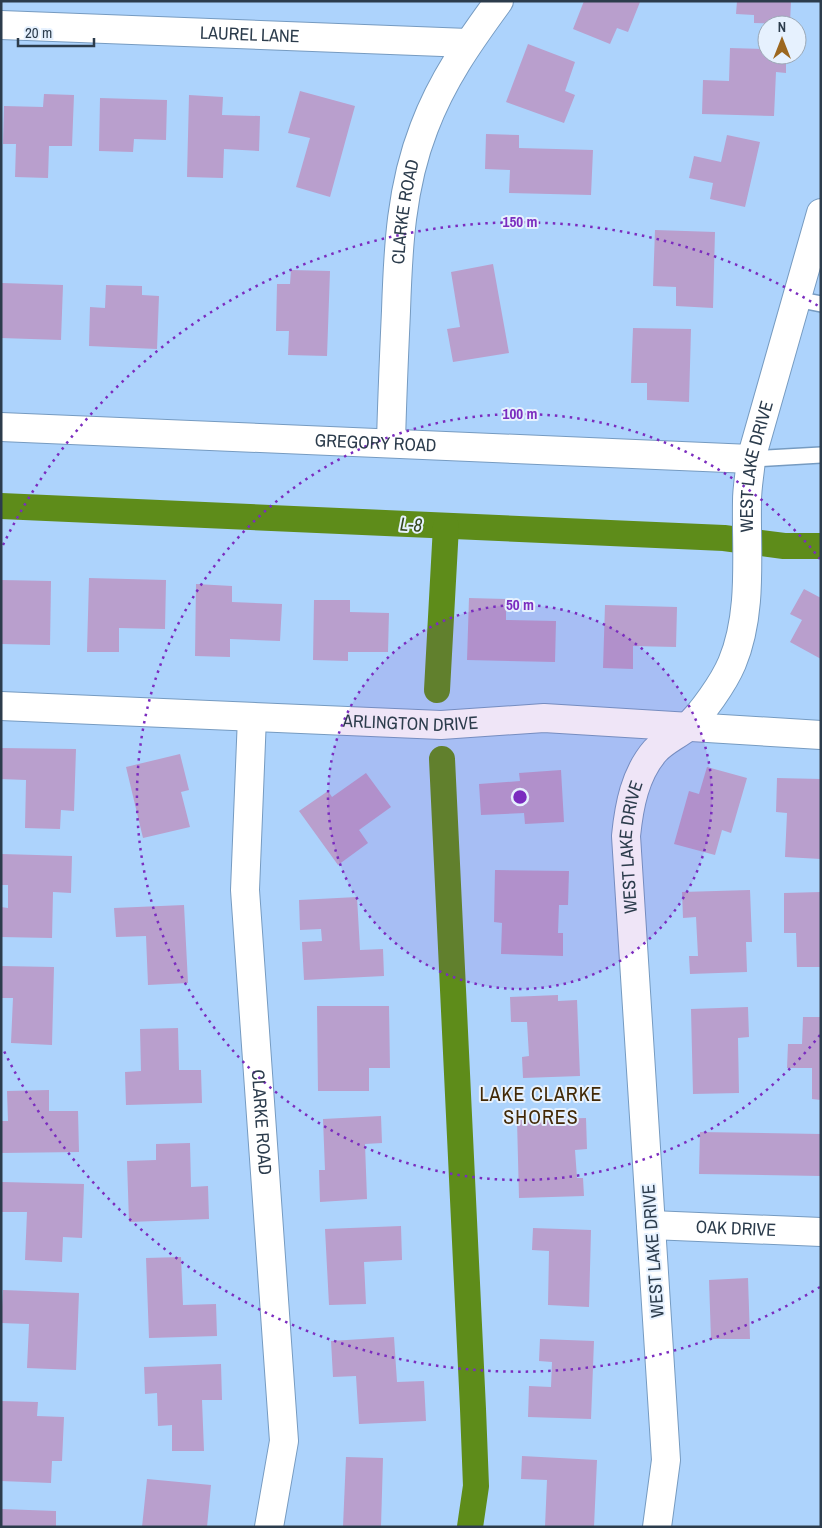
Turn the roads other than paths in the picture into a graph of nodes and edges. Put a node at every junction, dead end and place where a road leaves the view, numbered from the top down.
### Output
1 (499, 1) edge
2 (1, 25) edge
3 (468, 43) junction
4 (821, 213) edge
5 (808, 301) edge
6 (1, 427) edge
7 (391, 444) junction
8 (821, 455) edge
9 (751, 459) junction
10 (1, 706) edge
11 (252, 717) junction
12 (687, 727) junction
13 (821, 735) edge
14 (651, 1225) junction
15 (821, 1232) edge
16 (269, 1527) edge
17 (657, 1527) edge

1 - 3 street, CLARKE ROAD
2 - 3 street, LAUREL LANE
3 - 7 street, CLARKE ROAD
4 - 5 street, WEST LAKE DRIVE
5 - 9 street, WEST LAKE DRIVE
6 - 7 street, GREGORY ROAD
7 - 9 street, GREGORY ROAD
8 - 9 lane
9 - 12 street, WEST LAKE DRIVE
10 - 11 street, ARLINGTON DRIVE
11 - 12 street, ARLINGTON DRIVE
11 - 16 street, CLARKE ROAD
12 - 13 street, ARLINGTON DRIVE
12 - 14 street, WEST LAKE DRIVE
14 - 15 street, OAK DRIVE
14 - 17 street, WEST LAKE DRIVE

